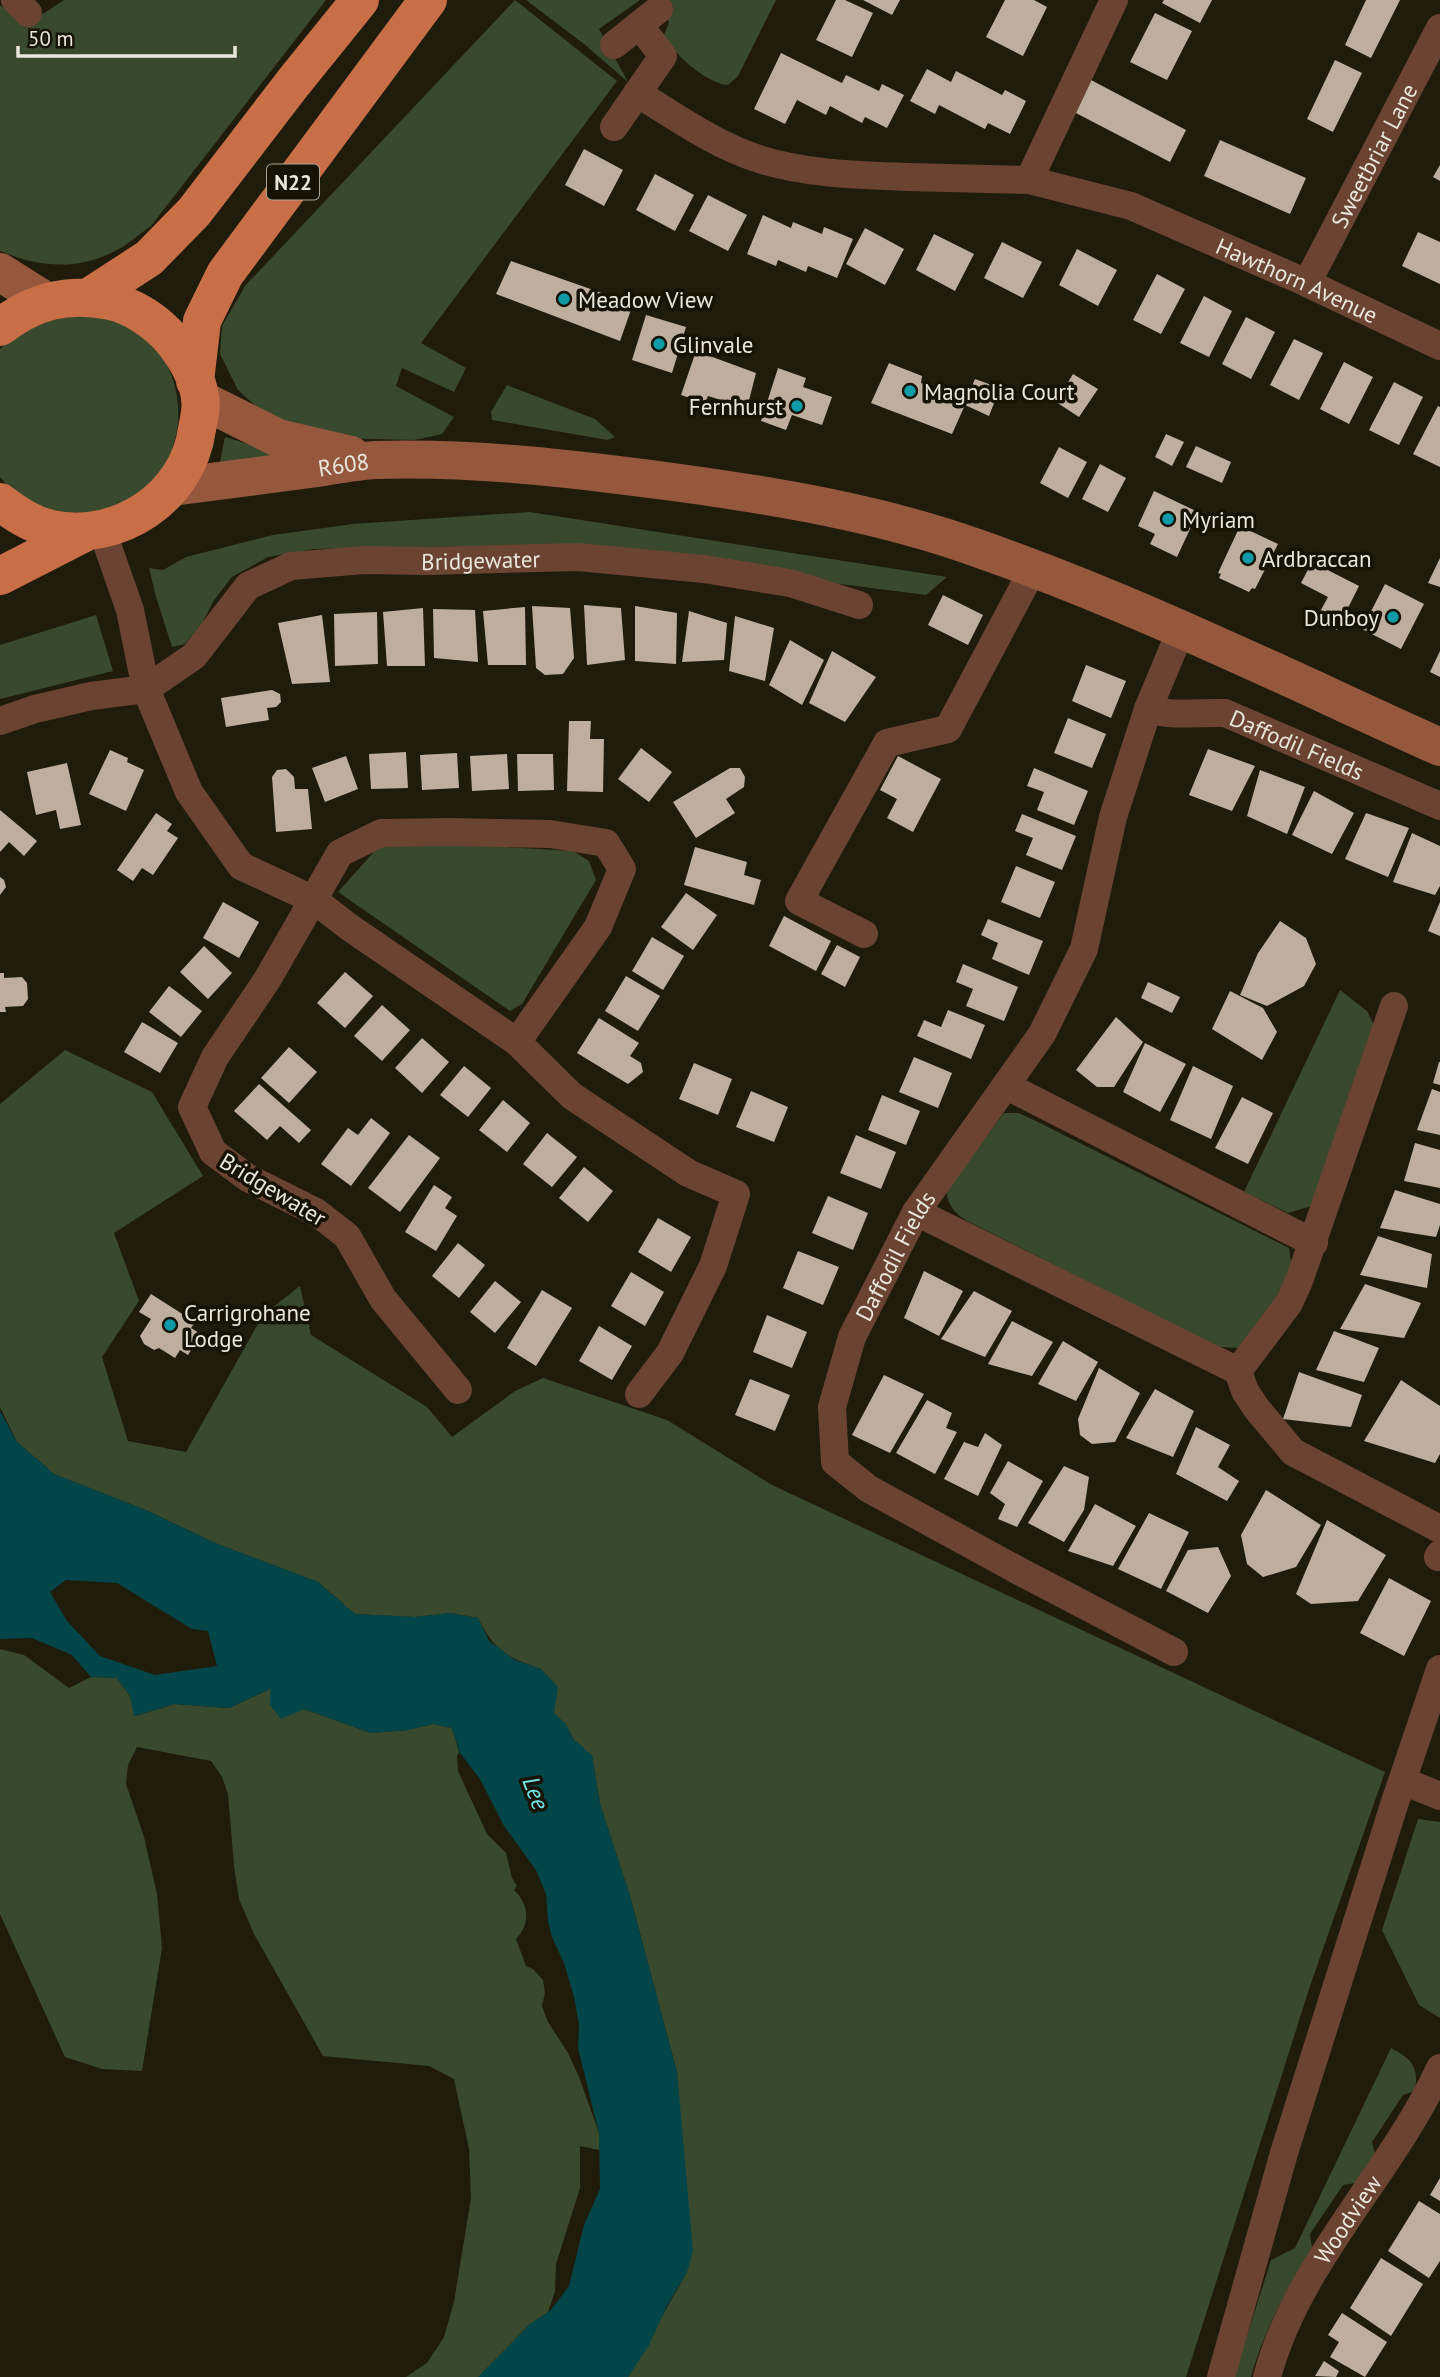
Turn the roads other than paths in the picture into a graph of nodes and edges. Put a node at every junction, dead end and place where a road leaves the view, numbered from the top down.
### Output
1 (360, 0) edge
2 (428, 0) edge
3 (1114, 0) edge
4 (1440, 28) edge
5 (614, 46) dead end
6 (637, 93) junction
7 (614, 127) dead end
8 (1029, 180) junction
9 (0, 272) edge
10 (1307, 283) junction
11 (89, 297) junction
12 (46, 301) junction
13 (0, 327) edge
14 (1440, 346) edge
15 (198, 390) junction
16 (373, 460) junction
17 (172, 487) junction
18 (0, 502) edge
19 (94, 531) junction
20 (1033, 569) junction
21 (0, 576) edge
22 (859, 605) dead end
23 (1181, 630) junction
24 (146, 689) junction
25 (1148, 709) junction
26 (0, 721) edge
27 (1440, 747) edge
28 (1440, 806) edge
29 (314, 900) junction
30 (864, 934) dead end
31 (1394, 1006) dead end
32 (517, 1042) junction
33 (1007, 1086) junction
34 (916, 1212) junction
35 (1314, 1243) junction
36 (1238, 1371) junction
37 (458, 1390) dead end
38 (639, 1394) dead end
39 (1440, 1529) edge
40 (1174, 1652) dead end
41 (1440, 1669) edge
42 (1403, 1781) junction
43 (1440, 1796) edge
44 (1440, 2068) edge
45 (1221, 2377) edge
46 (1267, 2377) edge

1 - 11 highway, N22
2 - 15 highway, N22
3 - 8 street
4 - 10 street, Sweetbriar Lane
5 - 6 street
6 - 7 street
6 - 8 street, Hawthorn Avenue
8 - 10 street, Hawthorn Avenue
9 - 12 main road
10 - 14 street, Hawthorn Avenue
11 - 12 highway, N22
11 - 15 highway, N22
12 - 13 highway, N22
15 - 16 main road, R608 / R608
15 - 17 highway, N22
16 - 17 main road, R608 / R608
16 - 20 main road, R608
17 - 19 highway, N22
18 - 19 highway, N22
19 - 21 highway, N22
19 - 24 street
20 - 23 main road, R608
20 - 30 street
22 - 24 street, Bridgewater
23 - 25 street, Daffodil Fields
23 - 27 main road, R608
24 - 26 street, Bridgewater
24 - 29 street
25 - 28 street, Daffodil Fields
25 - 33 street, Daffodil Fields
29 - 32 street
29 - 32 street, Bridgewater
29 - 37 street, Bridgewater
31 - 35 street
32 - 38 street
33 - 34 street, Daffodil Fields
33 - 35 street
34 - 36 street
34 - 40 street, Daffodil Fields
35 - 36 street
36 - 39 street
41 - 42 street
42 - 43 street
42 - 45 street
44 - 46 street, Woodview

